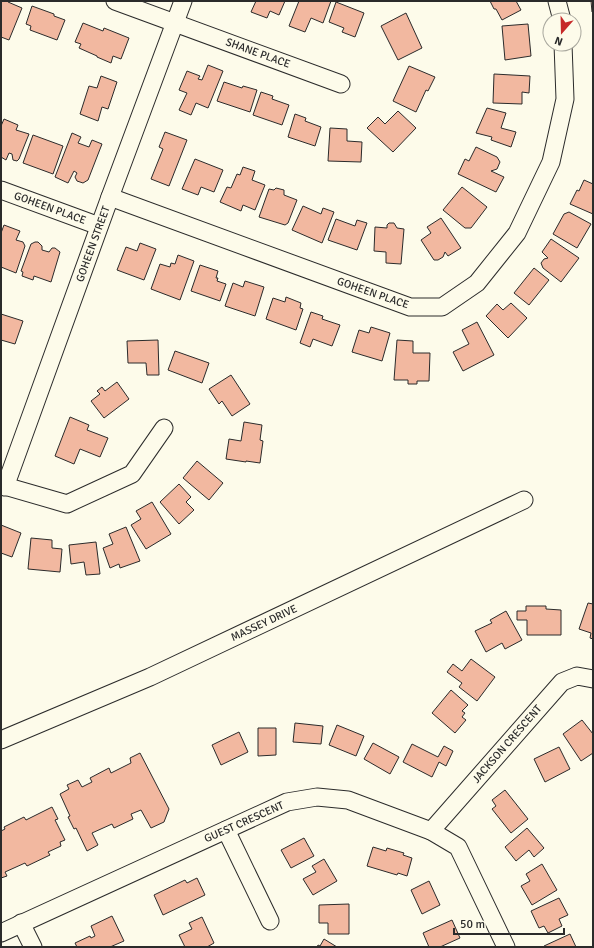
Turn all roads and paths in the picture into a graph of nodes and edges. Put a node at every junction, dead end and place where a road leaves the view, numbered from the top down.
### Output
1 (115, 1) edge
2 (183, 1) edge
3 (557, 1) edge
4 (560, 12) edge
5 (175, 23) junction
6 (563, 52) edge
7 (341, 84) dead end
8 (1, 190) edge
9 (110, 197) junction
10 (99, 226) junction
11 (164, 428) dead end
12 (3, 486) edge
13 (524, 500) dead end
14 (593, 679) edge
15 (1, 740) edge
16 (226, 830) junction
17 (431, 831) junction
18 (270, 921) dead end
19 (21, 923) junction
20 (1, 932) edge
21 (33, 947) edge
22 (506, 947) edge

1 - 5 street, SHANE PLACE
2 - 5 street, GOHEEN STREET
3 - 4 street
5 - 7 street, SHANE PLACE
5 - 9 street, GOHEEN STREET
6 - 9 street, GOHEEN PLACE
8 - 10 street, GOHEEN PLACE
9 - 10 street, GOHEEN STREET
10 - 12 street, GOHEEN STREET
11 - 12 street
13 - 15 street, MASSEY DRIVE
14 - 17 street, JACKSON CRESCENT
16 - 17 street, GUEST CRESCENT
16 - 18 street
16 - 19 street, GUEST CRESCENT
17 - 22 street, GUEST CRESCENT
19 - 20 street, GUEST CRESCENT
19 - 21 street

